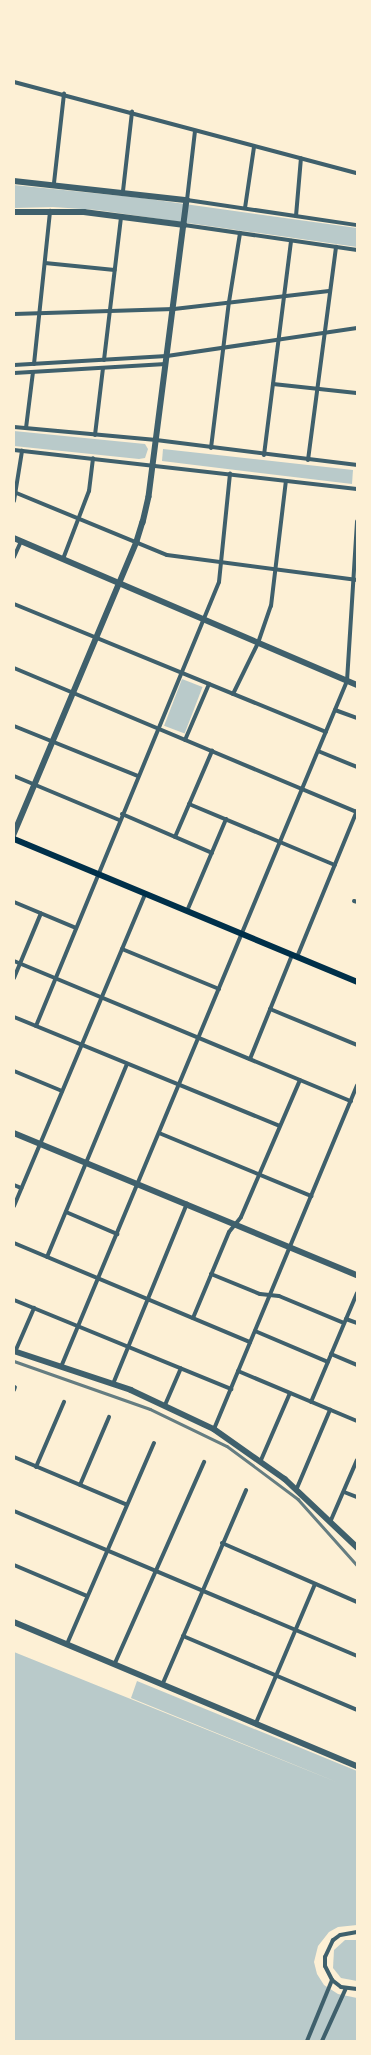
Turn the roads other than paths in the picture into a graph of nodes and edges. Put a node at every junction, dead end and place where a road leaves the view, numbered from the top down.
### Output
1 (14, 82) edge
2 (64, 94) junction
3 (132, 112) junction
4 (195, 132) junction
5 (254, 147) junction
6 (301, 158) junction
7 (357, 173) edge
8 (14, 181) edge
9 (54, 184) junction
10 (123, 191) junction
11 (187, 200) junction
12 (245, 208) junction
13 (50, 211) junction
14 (14, 212) edge
15 (296, 216) junction
16 (121, 217) junction
17 (184, 225) junction
18 (357, 225) edge
19 (240, 233) junction
20 (291, 241) junction
21 (336, 247) junction
22 (357, 250) edge
23 (45, 263) junction
24 (115, 270) junction
25 (330, 291) junction
26 (283, 296) junction
27 (229, 302) junction
28 (174, 309) junction
29 (110, 311) junction
30 (39, 313) junction
31 (14, 314) edge
32 (357, 328) edge
33 (324, 333) junction
34 (277, 341) junction
35 (223, 350) junction
36 (167, 356) junction
37 (104, 360) junction
38 (34, 364) junction
39 (166, 364) junction
40 (14, 365) edge
41 (103, 368) junction
42 (33, 372) junction
43 (14, 374) edge
44 (273, 384) junction
45 (318, 389) junction
46 (357, 393) edge
47 (14, 427) edge
48 (26, 428) junction
49 (95, 435) junction
50 (156, 440) junction
51 (212, 448) junction
52 (14, 450) edge
53 (22, 451) junction
54 (264, 455) junction
55 (93, 458) junction
56 (308, 460) junction
57 (153, 465) junction
58 (357, 465) edge
59 (230, 474) junction
60 (286, 481) junction
61 (357, 489) edge
62 (15, 492) edge
63 (14, 501) edge
64 (79, 519) junction
65 (357, 521) edge
66 (14, 538) edge
67 (21, 541) junction
68 (137, 542) junction
69 (14, 557) edge
70 (63, 559) junction
71 (222, 561) junction
72 (277, 568) junction
73 (355, 579) edge
74 (119, 584) junction
75 (14, 604) edge
76 (205, 620) junction
77 (96, 638) junction
78 (258, 643) junction
79 (14, 668) edge
80 (181, 673) junction
81 (347, 681) junction
82 (209, 684) junction
83 (357, 685) edge
84 (74, 693) junction
85 (233, 694) junction
86 (335, 710) junction
87 (357, 718) edge
88 (14, 726) edge
89 (158, 728) junction
90 (326, 732) junction
91 (185, 740) junction
92 (53, 742) junction
93 (212, 751) junction
94 (318, 751) junction
95 (357, 767) edge
96 (14, 776) edge
97 (138, 776) junction
98 (35, 785) junction
99 (302, 789) junction
100 (189, 804) junction
101 (357, 812) edge
102 (122, 814) junction
103 (226, 819) junction
104 (119, 820) junction
105 (14, 835) edge
106 (175, 837) junction
107 (14, 839) edge
108 (280, 842) junction
109 (212, 853) junction
110 (335, 864) junction
111 (98, 874) junction
112 (145, 894) junction
113 (14, 902) edge
114 (188, 911) junction
115 (41, 913) junction
116 (76, 928) junction
117 (242, 934) junction
118 (122, 949) junction
119 (294, 956) junction
120 (14, 961) edge
121 (20, 964) junction
122 (14, 978) edge
123 (55, 978) junction
124 (357, 982) edge
125 (219, 989) junction
126 (101, 998) junction
127 (270, 1010) junction
128 (14, 1017) edge
129 (36, 1026) junction
130 (198, 1038) junction
131 (81, 1045) junction
132 (357, 1045) edge
133 (250, 1059) junction
134 (127, 1064) junction
135 (14, 1071) edge
136 (300, 1080) junction
137 (179, 1085) junction
138 (357, 1086) edge
139 (62, 1091) junction
140 (351, 1101) junction
141 (280, 1126) junction
142 (14, 1133) edge
143 (159, 1133) junction
144 (40, 1144) junction
145 (86, 1163) junction
146 (260, 1174) junction
147 (138, 1184) junction
148 (14, 1185) edge
149 (21, 1188) junction
150 (311, 1196) junction
151 (187, 1204) junction
152 (14, 1206) edge
153 (66, 1212) junction
154 (235, 1224) junction
155 (117, 1234) junction
156 (14, 1243) edge
157 (290, 1247) junction
158 (47, 1257) junction
159 (211, 1274) junction
160 (357, 1275) edge
161 (98, 1278) junction
162 (357, 1293) edge
163 (270, 1295) junction
164 (148, 1299) junction
165 (14, 1300) edge
166 (34, 1308) junction
167 (193, 1318) junction
168 (346, 1319) junction
169 (344, 1323) junction
170 (357, 1323) edge
171 (78, 1326) junction
172 (255, 1331) junction
173 (250, 1342) junction
174 (128, 1346) junction
175 (15, 1352) edge
176 (331, 1354) junction
177 (328, 1362) junction
178 (357, 1365) edge
179 (62, 1367) junction
180 (181, 1368) junction
181 (238, 1371) junction
182 (113, 1384) junction
183 (231, 1389) junction
184 (290, 1393) junction
185 (64, 1402) dead end
186 (311, 1402) junction
187 (165, 1405) junction
188 (330, 1410) junction
189 (109, 1417) dead end
190 (357, 1421) edge
191 (214, 1429) junction
192 (154, 1443) dead end
193 (14, 1457) edge
194 (261, 1460) junction
195 (357, 1460) edge
196 (204, 1462) dead end
197 (36, 1467) junction
198 (80, 1485) junction
199 (297, 1488) junction
200 (246, 1490) dead end
201 (344, 1492) junction
202 (357, 1497) edge
203 (126, 1504) junction
204 (14, 1511) edge
205 (331, 1520) junction
206 (222, 1543) junction
207 (357, 1547) edge
208 (106, 1550) junction
209 (14, 1565) edge
210 (154, 1570) junction
211 (315, 1584) junction
212 (202, 1591) junction
213 (88, 1596) junction
214 (357, 1602) edge
215 (14, 1622) edge
216 (296, 1630) junction
217 (183, 1636) junction
218 (67, 1644) junction
219 (357, 1656) edge
220 (115, 1663) junction
221 (276, 1676) junction
222 (163, 1683) junction
223 (357, 1710) edge
224 (256, 1723) junction
225 (357, 1766) edge
226 (357, 1932) edge
227 (332, 1980) junction
228 (346, 1988) junction
229 (357, 1989) edge
230 (307, 2041) edge
231 (322, 2041) edge

1 - 2 street
2 - 3 street
2 - 9 street
3 - 4 street
3 - 10 street
4 - 5 street
4 - 11 street
5 - 6 street
5 - 12 street
6 - 7 street
6 - 15 street
8 - 9 street
9 - 10 street
10 - 11 street
11 - 12 street
11 - 17 street
12 - 15 street
13 - 14 street
13 - 16 street
13 - 23 street
15 - 18 street
16 - 17 street
16 - 24 street
17 - 19 street
17 - 28 street
19 - 20 street
19 - 27 street
20 - 21 street
20 - 26 street
21 - 22 street
21 - 25 street
23 - 24 street
23 - 30 street
24 - 29 street
25 - 26 street
25 - 33 street
26 - 27 street
26 - 34 street
27 - 28 street
27 - 35 street
28 - 29 street
28 - 36 street
29 - 30 street
29 - 37 street
30 - 31 street
30 - 38 street
32 - 33 street
33 - 34 street
33 - 45 street
34 - 35 street
34 - 44 street
35 - 36 street
35 - 51 street
36 - 37 street
36 - 39 street
37 - 38 street
38 - 40 street
39 - 41 street
39 - 50 street
41 - 42 street
41 - 49 street
42 - 43 street
42 - 48 street
44 - 45 street
44 - 54 street
45 - 46 street
45 - 56 street
47 - 48 street
48 - 49 street
49 - 50 street
50 - 51 street
50 - 57 street
51 - 54 street
52 - 53 street
53 - 55 street
53 - 62 street
54 - 56 street
55 - 57 street
55 - 64 street
56 - 58 street
57 - 59 street
57 - 68 street
59 - 60 street
59 - 71 street
60 - 61 street
60 - 72 street
62 - 63 street
62 - 64 street
64 - 68 street
64 - 70 street
65 - 73 street
66 - 67 street
67 - 69 street
67 - 70 street
68 - 71 street
68 - 74 street
70 - 74 street
71 - 72 street
71 - 76 street
72 - 73 street
72 - 78 street
73 - 81 street
74 - 76 street
74 - 77 street
75 - 77 street
76 - 78 street
76 - 80 street
77 - 80 street
77 - 84 street
78 - 81 street
78 - 85 street
79 - 84 street
80 - 82 street
80 - 89 street
81 - 83 street
81 - 86 street
82 - 85 street
82 - 91 street
84 - 89 street
84 - 92 street
85 - 90 street
86 - 87 street
86 - 90 street
88 - 92 street
89 - 91 street
89 - 97 street
90 - 94 street
91 - 93 street
92 - 97 street
92 - 98 street
93 - 99 street
93 - 100 street
94 - 95 street
94 - 99 street
96 - 98 street
97 - 102 street
98 - 104 street
98 - 105 street
99 - 101 street
99 - 108 street
100 - 103 street
100 - 106 street
101 - 110 street
102 - 104 street
102 - 106 street
103 - 108 street
103 - 109 street
104 - 111 street
106 - 109 street
107 - 111 main road
108 - 110 street
108 - 117 street
109 - 114 street
110 - 119 street
111 - 112 main road
111 - 116 street
112 - 114 main road
112 - 118 street
113 - 115 street
114 - 117 main road
115 - 116 street
115 - 121 street
116 - 123 street
117 - 119 main road
117 - 125 street
118 - 125 street
118 - 126 street
119 - 124 main road
119 - 127 street
120 - 121 street
121 - 122 street
121 - 123 street
123 - 126 street
123 - 129 street
125 - 130 street
126 - 130 street
126 - 131 street
127 - 132 street
127 - 133 street
128 - 129 street
129 - 131 street
130 - 133 street
130 - 137 street
131 - 134 street
131 - 139 street
133 - 136 street
134 - 137 street
134 - 145 street
135 - 139 street
136 - 140 street
136 - 141 street
137 - 141 street
137 - 143 street
138 - 140 street
139 - 144 street
140 - 150 street
141 - 146 street
142 - 144 street
143 - 146 street
143 - 147 street
144 - 145 street
144 - 149 street
145 - 147 street
145 - 153 street
146 - 150 street
146 - 154 street
147 - 151 street
147 - 155 street
148 - 149 street
149 - 152 street
150 - 157 street
151 - 154 street
151 - 164 street
153 - 155 street
153 - 158 street
154 - 157 street
154 - 159 street
155 - 161 street
156 - 158 street
157 - 160 street
157 - 163 street
158 - 161 street
159 - 163 street
159 - 167 street
161 - 164 street
161 - 171 street
162 - 168 street
163 - 169 street
163 - 172 street
164 - 167 street
164 - 174 street
165 - 166 street
166 - 171 street
166 - 175 street
167 - 173 street
168 - 169 street
168 - 170 street
169 - 176 street
171 - 174 street
171 - 179 street
172 - 173 street
172 - 177 street
173 - 181 street
174 - 180 street
174 - 182 street
175 - 179 street
176 - 177 street
176 - 178 street
177 - 186 street
179 - 182 street
180 - 183 street
180 - 187 street
181 - 183 street
181 - 184 street
182 - 187 street
183 - 191 street
184 - 186 street
184 - 194 street
185 - 197 street
186 - 188 street
187 - 191 street
188 - 190 street
188 - 199 street
189 - 198 street
191 - 194 street
192 - 203 street
193 - 197 street
194 - 199 street
195 - 201 street
196 - 210 street
197 - 198 street
198 - 203 street
199 - 205 street
200 - 206 street
201 - 202 street
201 - 205 street
203 - 208 street
204 - 208 street
205 - 207 street
206 - 211 street
206 - 212 street
208 - 210 street
208 - 213 street
209 - 213 street
210 - 212 street
210 - 220 street
211 - 214 street
211 - 216 street
212 - 216 street
212 - 217 street
213 - 218 street
215 - 218 street
216 - 219 street
216 - 221 street
217 - 221 street
217 - 222 street
218 - 220 street
220 - 222 street
221 - 223 street
221 - 224 street
222 - 224 street
224 - 225 street
226 - 227 street
227 - 228 street
227 - 230 street
228 - 229 street
228 - 231 street

